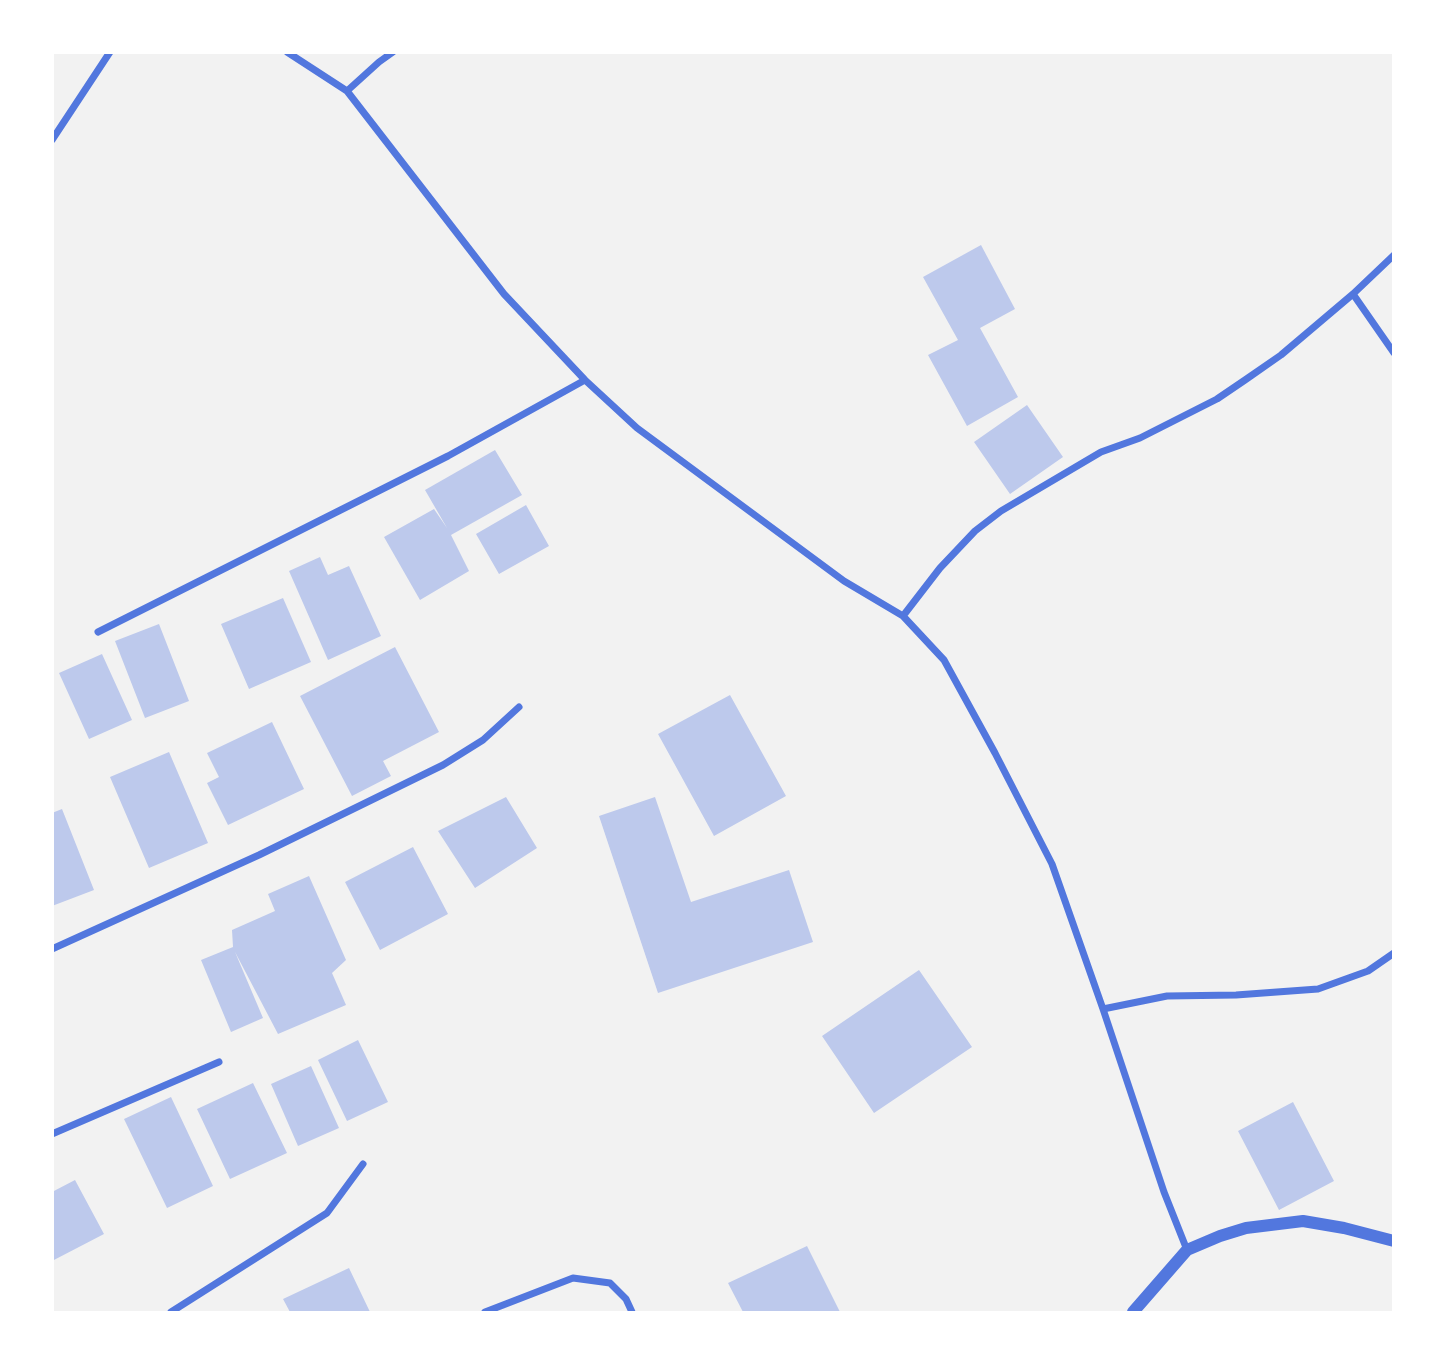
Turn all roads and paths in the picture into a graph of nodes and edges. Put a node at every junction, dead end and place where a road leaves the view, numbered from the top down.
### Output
1 (110, 52) edge
2 (287, 52) edge
3 (393, 52) edge
4 (347, 92) junction
5 (52, 140) edge
6 (1394, 255) edge
7 (1353, 294) junction
8 (1394, 353) edge
9 (585, 380) junction
10 (903, 616) junction
11 (98, 632) dead end
12 (519, 707) dead end
13 (52, 949) edge
14 (1394, 953) edge
15 (1103, 1009) junction
16 (219, 1062) dead end
17 (52, 1134) edge
18 (363, 1164) dead end
19 (1394, 1241) edge
20 (1187, 1250) junction
21 (171, 1312) edge
22 (485, 1312) edge
23 (632, 1312) edge
24 (1133, 1312) edge

1 - 5 street
2 - 4 street
3 - 4 street
4 - 9 street
6 - 7 street
7 - 8 street
7 - 10 street
9 - 10 street
9 - 11 street
10 - 15 street
12 - 13 street
14 - 15 street
15 - 20 street
16 - 17 street
18 - 21 street
19 - 20 street
20 - 24 street
22 - 23 street

